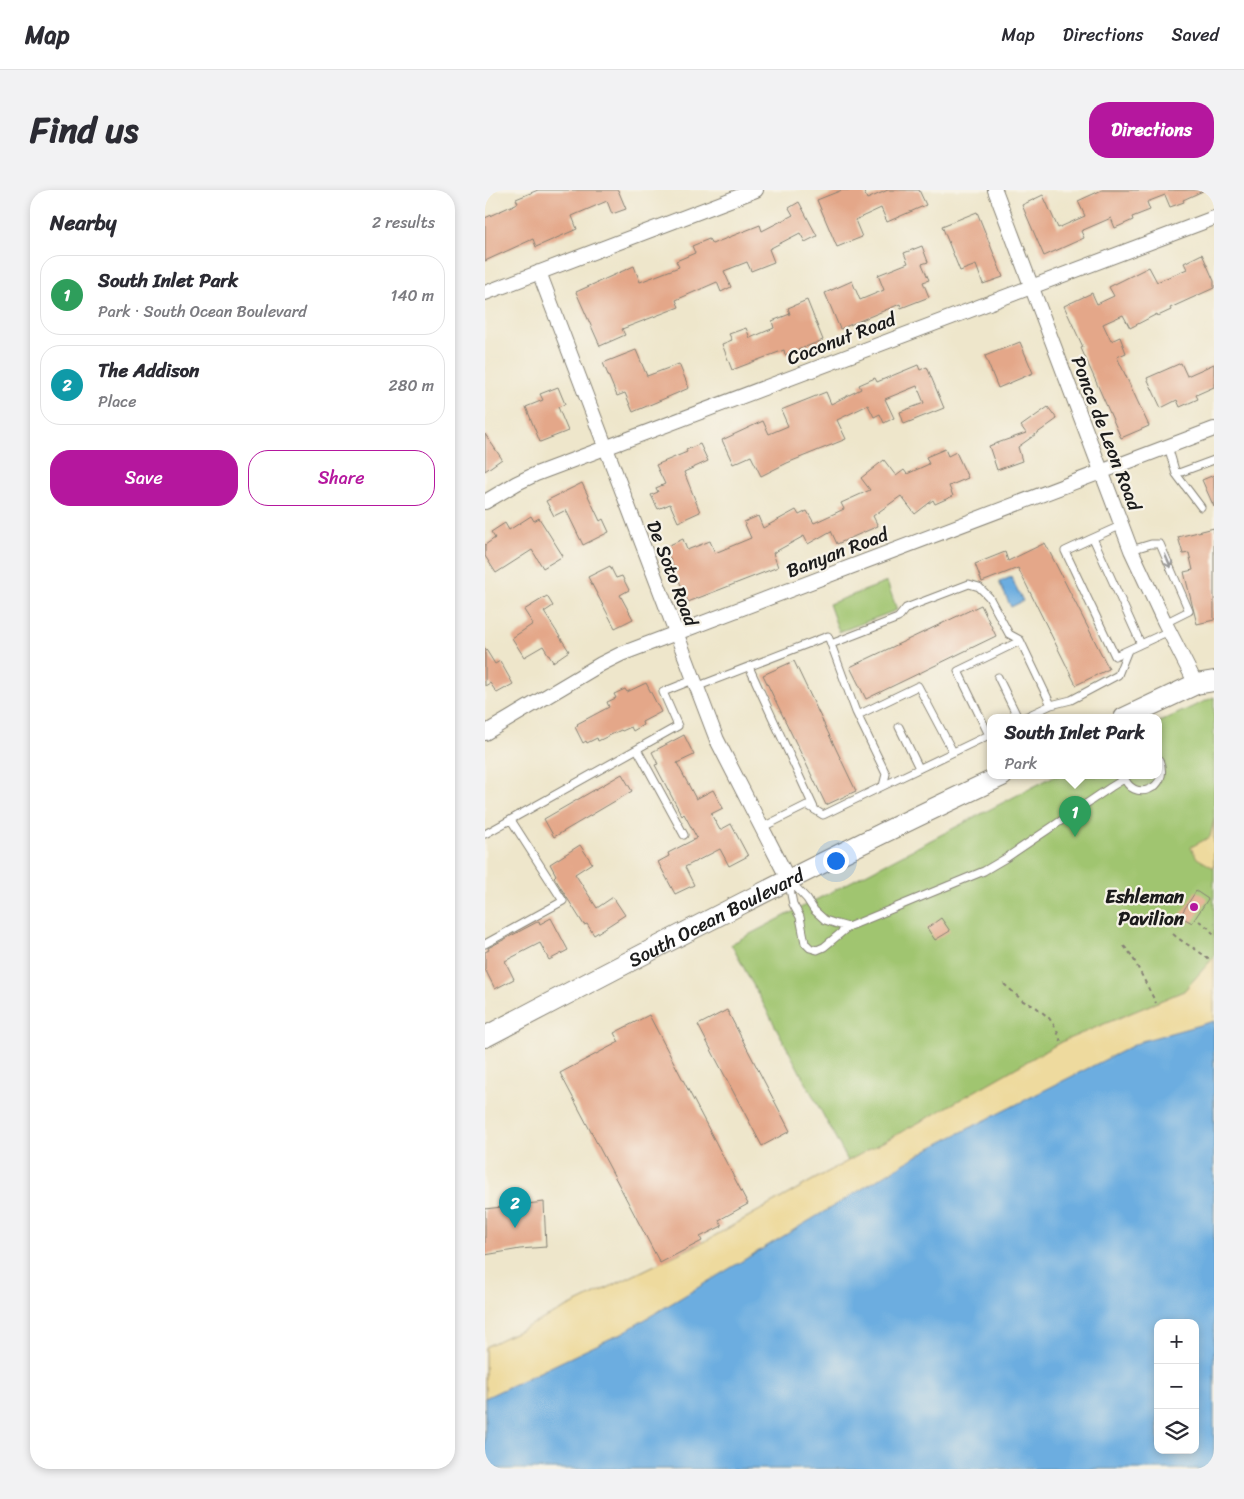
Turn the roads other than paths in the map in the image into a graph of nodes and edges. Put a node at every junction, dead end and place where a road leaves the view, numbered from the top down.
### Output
1 (756, 190) edge
2 (995, 190) edge
3 (1214, 218) edge
4 (539, 272) junction
5 (1031, 286) junction
6 (485, 293) edge
7 (1214, 429) edge
8 (1168, 446) junction
9 (605, 448) junction
10 (1214, 460) edge
11 (1102, 472) junction
12 (1175, 474) junction
13 (485, 502) edge
14 (1201, 507) dead end
15 (1122, 525) junction
16 (1093, 538) junction
17 (1131, 550) junction
18 (1167, 627) junction
19 (676, 633) junction
20 (1020, 641) junction
21 (831, 644) junction
22 (1141, 644) junction
23 (1128, 650) junction
24 (749, 667) junction
25 (1214, 669) edge
26 (998, 677) dead end
27 (1205, 682) edge
28 (695, 684) junction
29 (1051, 705) junction
30 (1017, 714) edge
31 (1032, 714) edge
32 (1133, 714) edge
33 (858, 715) junction
34 (899, 728) dead end
35 (987, 728) edge
36 (485, 733) edge
37 (987, 735) edge
38 (637, 749) junction
39 (953, 752) junction
40 (919, 768) junction
41 (996, 779) edge
42 (1122, 779) edge
43 (1125, 779) edge
44 (1160, 779) edge
45 (883, 786) junction
46 (815, 810) junction
47 (511, 820) junction
48 (761, 828) junction
49 (485, 834) edge
50 (684, 835) dead end
51 (788, 879) junction
52 (848, 927) junction
53 (485, 944) edge
54 (485, 1037) edge

1 - 4 street
2 - 5 street, Ponce de Leon Road
3 - 5 street, Coconut Road
4 - 6 street
4 - 9 street, De Soto Road
5 - 9 street, Coconut Road
5 - 11 street, Ponce de Leon Road
7 - 8 street, Banyan Road
8 - 11 street, Banyan Road
8 - 12 lane
9 - 13 street, Coconut Road
9 - 19 street, De Soto Road
10 - 12 lane
11 - 15 street, Ponce de Leon Road
11 - 19 street, Banyan Road
12 - 14 lane
15 - 16 lane
15 - 17 street, Ponce de Leon Road
16 - 22 lane
16 - 23 lane
17 - 18 street, Ponce de Leon Road
17 -> 18 lane
18 - 22 lane
18 - 27 street, Ponce de Leon Road
19 - 28 street, De Soto Road
19 - 36 street, Banyan Road
20 - 21 lane
20 - 29 lane
20 - 35 lane
21 - 24 lane
21 - 33 lane
22 - 23 lane
23 - 29 lane
24 - 28 lane
24 - 46 lane
25 - 27 main road
26 - 30 lane
27 - 32 main road
28 - 38 lane
28 - 48 street, De Soto Road
29 - 31 lane
33 - 39 lane
33 - 45 lane
34 - 40 lane
37 - 39 lane
38 - 47 lane
38 - 50 lane
39 - 40 lane
40 - 45 lane
41 - 51 main road, South Ocean Boulevard
42 - 52 lane
43 - 44 lane
45 - 46 lane
46 - 48 lane
47 - 49 lane
47 - 53 lane
48 - 51 street, De Soto Road
51 - 52 lane
51 - 52 lane
51 - 54 main road, South Ocean Boulevard

